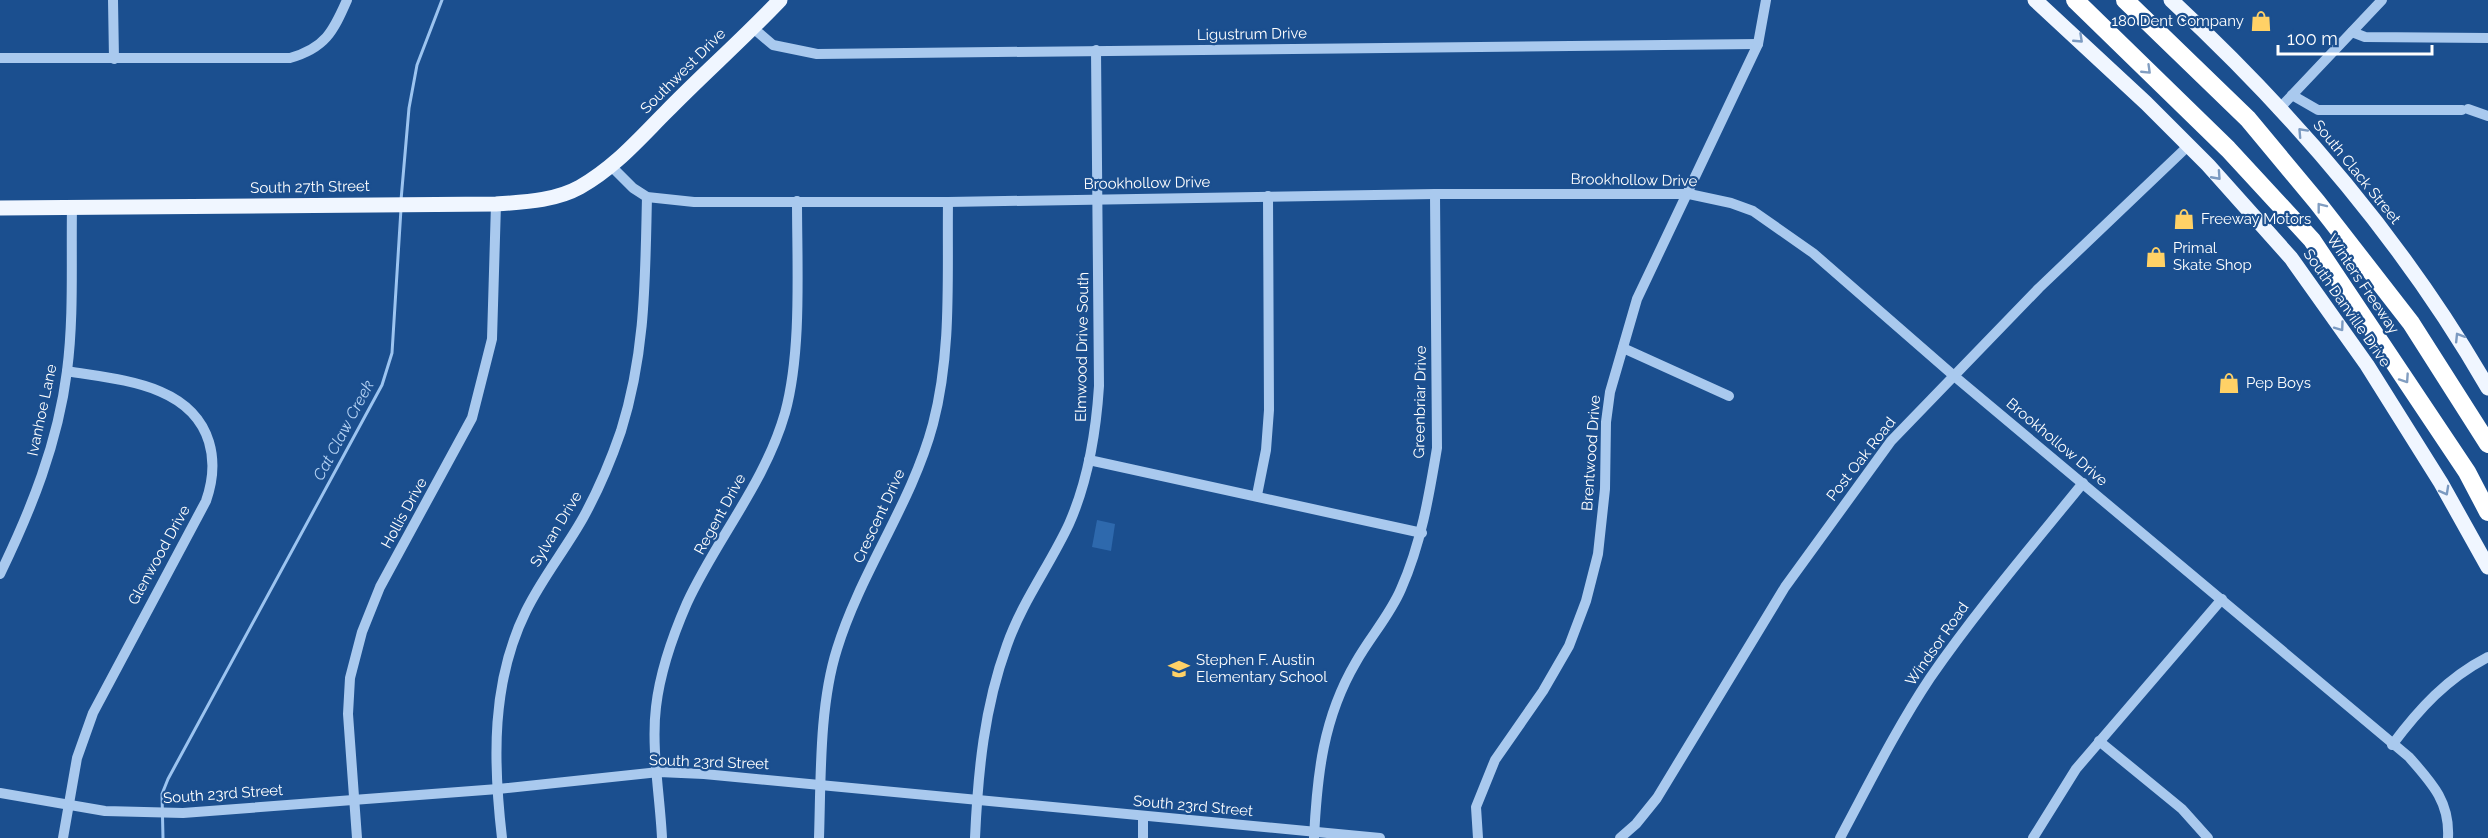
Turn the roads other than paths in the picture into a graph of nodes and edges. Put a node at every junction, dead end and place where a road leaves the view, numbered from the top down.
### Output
1 (113, 0) edge
2 (347, 0) edge
3 (780, 0) edge
4 (1766, 0) edge
5 (2035, 0) edge
6 (2075, 0) edge
7 (2125, 0) edge
8 (2171, 0) edge
9 (2382, 0) edge
10 (753, 28) junction
11 (2352, 32) junction
12 (2488, 38) edge
13 (1758, 44) junction
14 (1096, 50) junction
15 (0, 58) edge
16 (114, 58) junction
17 (2292, 95) junction
18 (2278, 110) junction
19 (2488, 116) edge
20 (2187, 147) junction
21 (612, 167) junction
22 (1435, 194) junction
23 (1689, 194) junction
24 (1268, 196) junction
25 (647, 197) junction
26 (1098, 198) junction
27 (797, 201) junction
28 (948, 202) junction
29 (496, 204) junction
30 (72, 207) junction
31 (0, 208) edge
32 (1623, 348) junction
33 (67, 371) junction
34 (1953, 375) junction
35 (2488, 388) edge
36 (1729, 396) dead end
37 (2488, 444) edge
38 (1089, 459) junction
39 (2083, 483) junction
40 (1257, 495) junction
41 (2488, 512) edge
42 (1422, 533) junction
43 (2488, 567) edge
44 (0, 574) edge
45 (2222, 599) junction
46 (2488, 657) edge
47 (2099, 741) junction
48 (2392, 745) junction
49 (659, 772) junction
50 (820, 784) junction
51 (498, 789) junction
52 (0, 793) edge
53 (352, 799) junction
54 (976, 799) junction
55 (67, 803) junction
56 (1143, 817) junction
57 (1314, 835) edge
58 (63, 838) edge
59 (357, 838) edge
60 (502, 838) edge
61 (662, 838) edge
62 (819, 838) edge
63 (975, 838) edge
64 (1143, 838) edge
65 (1380, 838) edge
66 (1478, 838) edge
67 (1620, 838) edge
68 (1840, 838) edge
69 (2033, 838) edge
70 (2208, 838) edge
71 (2448, 838) edge

1 - 16 street
2 - 16 street
3 - 10 main road, Southwest Drive
4 - 13 street, Brentwood Drive
5 -> 20 main road, South Danville Drive
6 -> 41 highway, Winters Freeway
37 -> 7 highway, Winters Freeway
8 - 18 main road, South Clack Street
9 - 11 street
10 - 14 street, Ligustrum Drive
10 - 21 main road, Southwest Drive
11 - 12 street
11 - 17 street
13 - 14 street, Ligustrum Drive
13 - 23 street, Brentwood Drive
14 - 26 street, Elmwood Drive South
15 - 16 street
17 - 18 street
17 - 19 street
35 -> 18 main road, South Clack Street
20 - 34 street, Post Oak Road
20 -> 43 main road, South Danville Drive
21 - 25 street
21 - 29 main road, South 27th Street
22 - 23 street, Brookhollow Drive
22 - 24 street, Brookhollow Drive
22 - 42 street, Greenbriar Drive
23 - 32 street, Brentwood Drive
23 - 34 street, Brookhollow Drive
24 - 26 street, Brookhollow Drive
24 - 40 street
25 - 27 street, Brookhollow Drive
25 - 51 street, Sylvan Drive
26 - 28 street, Brookhollow Drive
26 - 38 street, Elmwood Drive South
27 - 28 street, Brookhollow Drive
27 - 49 street, Regent Drive
28 - 50 street, Crescent Drive
29 - 30 main road, South 27th Street
29 - 53 street, Hollis Drive
30 - 31 main road, South 27th Street
30 - 33 street, Ivanhoe Lane
32 - 36 street
32 - 66 street, Brentwood Drive
33 - 44 street, Ivanhoe Lane
33 - 55 street, Glenwood Drive
34 - 39 street, Brookhollow Drive
34 - 67 street, Post Oak Road
38 - 40 street
38 - 54 street, Elmwood Drive South
39 - 45 street, Brookhollow Drive
39 - 68 street, Windsor Road
40 - 42 street
42 - 57 street, Greenbriar Drive
45 - 47 street
45 - 48 street, Brookhollow Drive
46 - 48 street
47 - 69 street
47 - 70 street
48 - 71 street, Brookhollow Drive
49 - 50 street, South 23rd Street
49 - 51 street, South 23rd Street
49 - 61 street, Regent Drive
50 - 54 street, South 23rd Street
50 - 62 street, Crescent Drive
51 - 53 street, South 23rd Street
51 - 60 street, Sylvan Drive
52 - 55 street, South 23rd Street
53 - 55 street, South 23rd Street
53 - 59 street, Hollis Drive
54 - 56 street, South 23rd Street
54 - 63 street, Elmwood Drive South
55 - 58 street, Glenwood Drive
56 - 57 street, South 23rd Street
56 - 64 street
57 - 65 street, South 23rd Street

